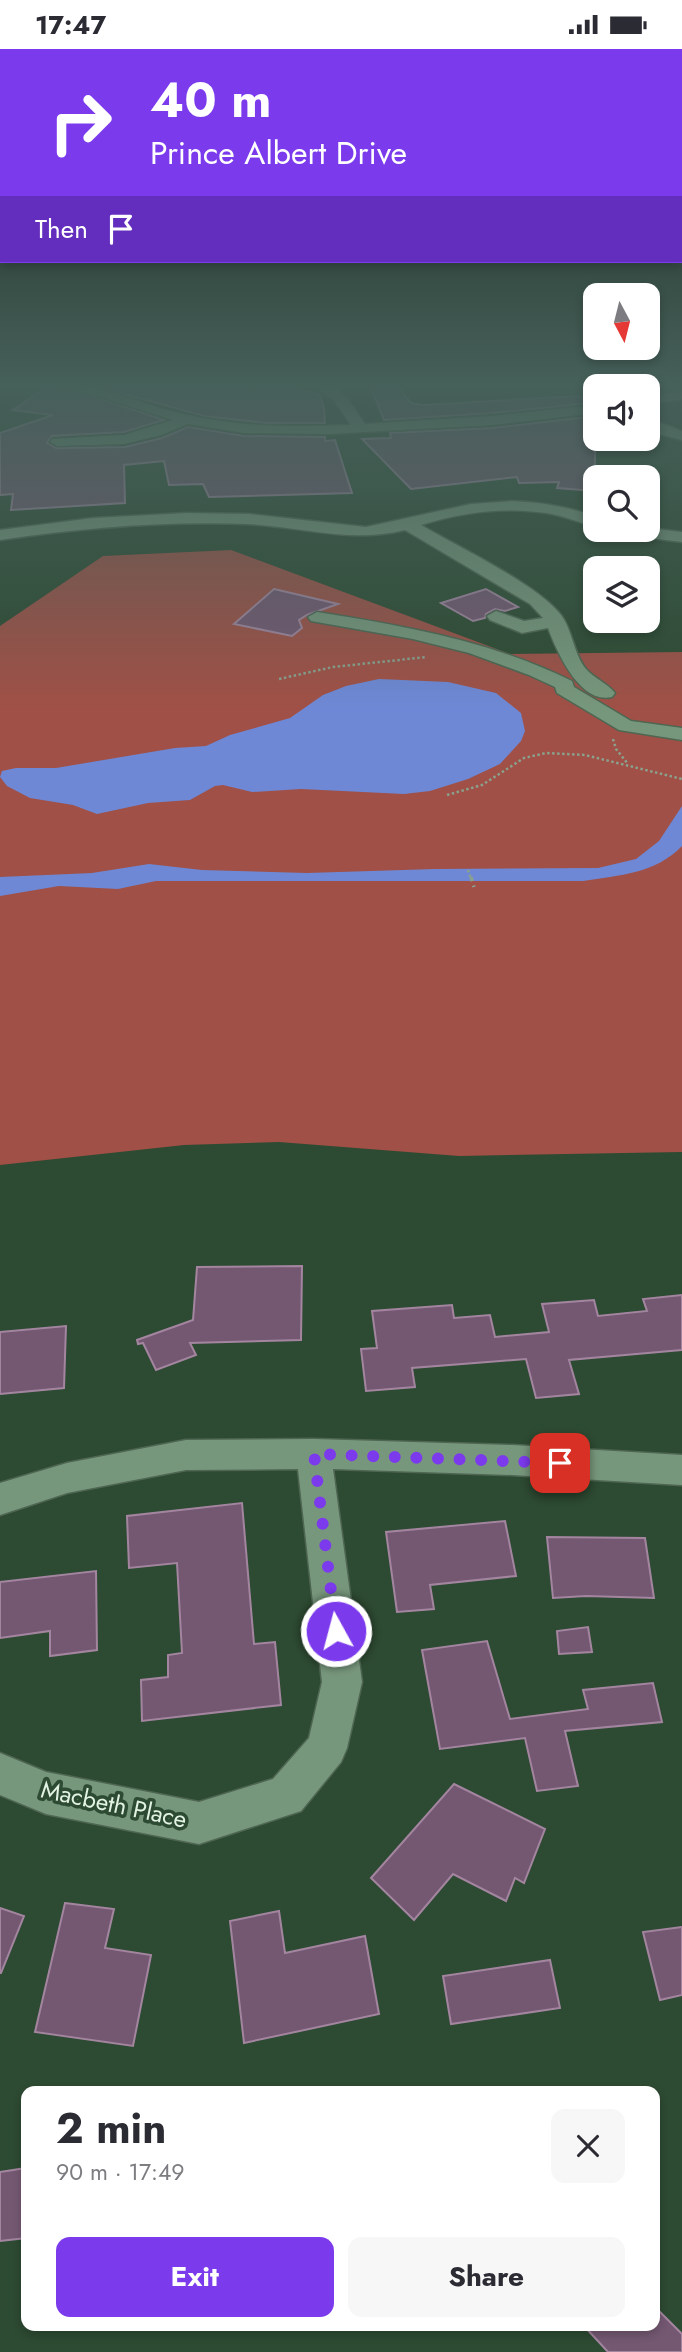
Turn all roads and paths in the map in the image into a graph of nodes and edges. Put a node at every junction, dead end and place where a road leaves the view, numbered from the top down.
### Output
1 (583, 517) edge
2 (408, 525) junction
3 (660, 530) edge
4 (682, 530) edge
5 (660, 531) edge
6 (0, 535) edge
7 (682, 537) edge
8 (496, 616) dead end
9 (317, 617) dead end
10 (555, 622) junction
11 (434, 656) dead end
12 (279, 679) dead end
13 (682, 727) edge
14 (682, 734) edge
15 (682, 779) edge
16 (447, 795) dead end
17 (468, 870) dead end
18 (474, 887) dead end
19 (314, 1454) junction
20 (682, 1470) edge
21 (0, 1499) edge
22 (0, 1774) edge

1 - 2 street
2 - 6 street
2 - 10 street
3 - 4 street
5 - 7 street
8 - 10 street
9 - 14 street
10 - 13 street
11 - 12 path
15 - 16 path
17 - 18 path
19 - 20 street
19 - 21 street
19 - 22 street, Macbeth Place

